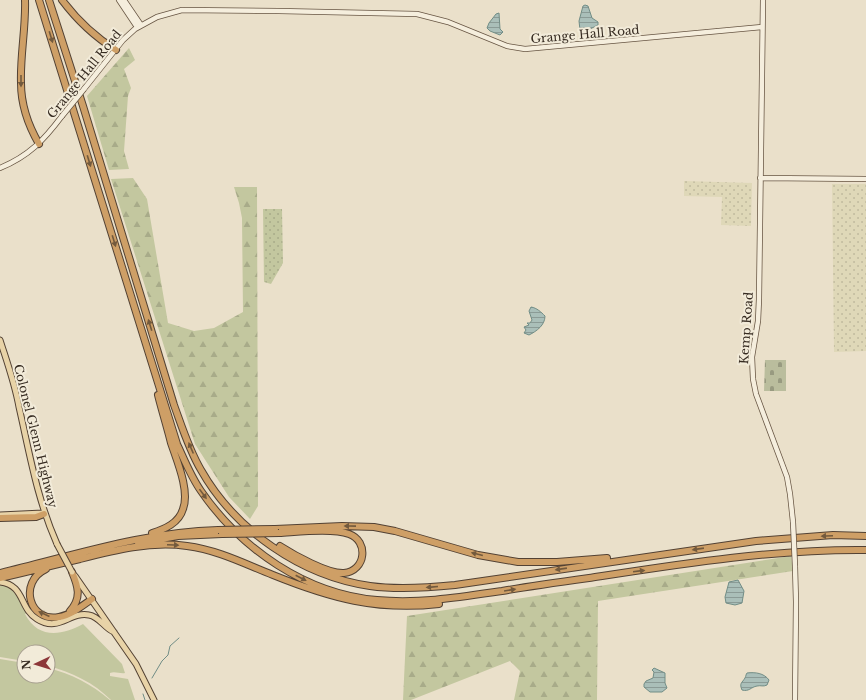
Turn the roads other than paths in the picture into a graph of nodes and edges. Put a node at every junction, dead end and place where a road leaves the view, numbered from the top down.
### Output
1 (25, 0) edge
2 (39, 0) edge
3 (49, 0) edge
4 (62, 0) edge
5 (119, 0) edge
6 (124, 0) edge
7 (763, 0) edge
8 (139, 26) junction
9 (762, 28) junction
10 (116, 50) junction
11 (39, 144) junction
12 (0, 168) edge
13 (760, 178) junction
14 (866, 179) edge
15 (0, 340) edge
16 (150, 354) junction
17 (200, 469) junction
18 (44, 514) junction
19 (0, 515) edge
20 (0, 518) edge
21 (277, 531) junction
22 (220, 532) junction
23 (866, 536) edge
24 (138, 538) junction
25 (120, 549) junction
26 (866, 550) edge
27 (655, 555) junction
28 (55, 565) junction
29 (0, 572) edge
30 (72, 572) junction
31 (0, 578) edge
32 (0, 582) edge
33 (487, 594) junction
34 (92, 600) junction
35 (68, 617) junction
36 (115, 633) junction
37 (154, 700) edge
38 (795, 700) edge

1 -> 11 highway
2 -> 16 highway
17 -> 3 highway
4 - 10 highway
5 - 8 main road
6 - 8 main road
7 - 9 main road, Kemp Road
8 - 9 main road, Grange Hall Road
8 - 10 main road, Grange Hall Road
9 - 13 main road, Kemp Road
10 - 11 main road, Grange Hall Road, bridge
11 - 12 main road, Grange Hall Road
13 - 14 main road
13 - 38 main road, Kemp Road, bridge
15 - 18 main road, Colonel Glenn Highway
16 - 24 highway
16 -> 33 highway
17 - 21 highway
27 -> 17 highway
18 - 19 main road
18 - 20 highway
18 - 30 main road, Colonel Glenn Highway, bridge
21 - 22 highway, bridge
27 -> 21 highway
22 - 24 highway
22 - 25 highway
23 -> 27 highway
24 - 29 highway
25 - 28 highway
25 -> 33 highway
33 -> 26 highway
28 - 31 highway
35 -> 28 highway
30 - 34 main road, Colonel Glenn Highway
30 - 35 highway
32 - 35 main road
34 - 35 highway
34 - 36 main road, Colonel Glenn Highway
35 - 36 main road
36 - 37 main road, Colonel Glenn Highway

